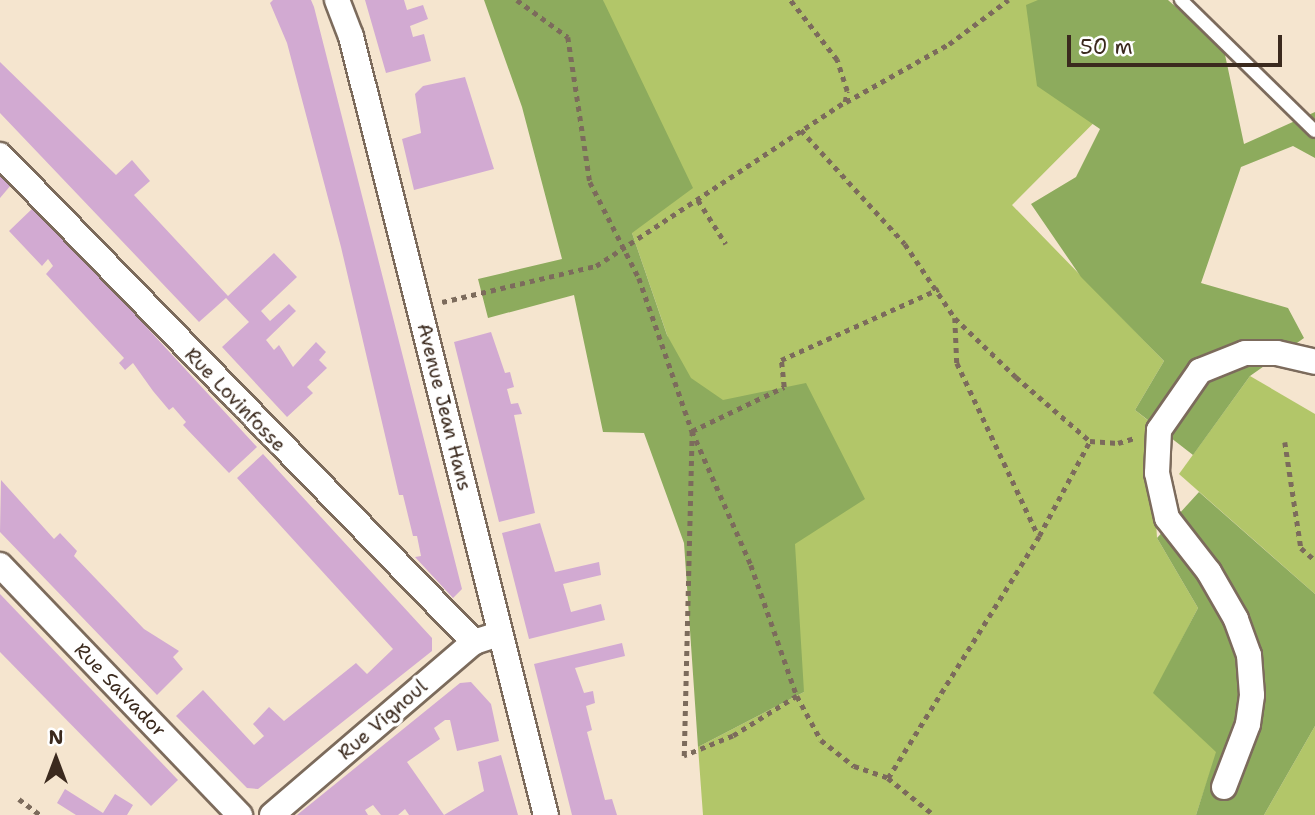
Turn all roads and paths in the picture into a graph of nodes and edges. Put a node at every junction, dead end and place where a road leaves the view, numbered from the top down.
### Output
1 (337, 0) edge
2 (517, 0) edge
3 (790, 0) edge
4 (1007, 0) edge
5 (1181, 0) edge
6 (845, 102) junction
7 (801, 130) junction
8 (1315, 131) edge
9 (0, 155) edge
10 (698, 200) junction
11 (726, 244) dead end
12 (624, 249) junction
13 (939, 289) junction
14 (419, 307) junction
15 (956, 318) junction
16 (1315, 362) edge
17 (1159, 430) junction
18 (692, 431) junction
19 (1090, 441) junction
20 (1285, 442) dead end
21 (1039, 536) junction
22 (1315, 560) edge
23 (0, 565) edge
24 (499, 633) junction
25 (474, 642) junction
26 (797, 696) junction
27 (888, 779) junction
28 (1224, 787) dead end
29 (19, 799) dead end
30 (40, 815) edge
31 (240, 815) edge
32 (272, 815) edge
33 (546, 815) edge
34 (934, 815) edge

1 - 14 street, Avenue Jean Hans
2 - 12 path
3 - 6 path
4 - 6 path
5 - 8 lane
6 - 7 path
7 - 10 path
7 - 13 path
9 - 25 street, Rue Lovinfosse
10 - 11 path
10 - 12 path
12 - 14 path
12 - 18 path
13 - 15 path
13 - 18 path
14 - 24 street, Avenue Jean Hans
15 - 19 path
15 - 21 path
16 - 17 street
17 - 19 path
17 - 28 street
18 - 26 path
18 - 26 path
19 - 21 path
20 - 22 path
21 - 27 path
23 - 31 street, Rue Salvador
24 - 25 street, Rue Vignoul
24 - 33 street, Avenue Jean Hans
25 - 32 street, Rue Vignoul
26 - 27 path
27 - 34 path
29 - 30 path

